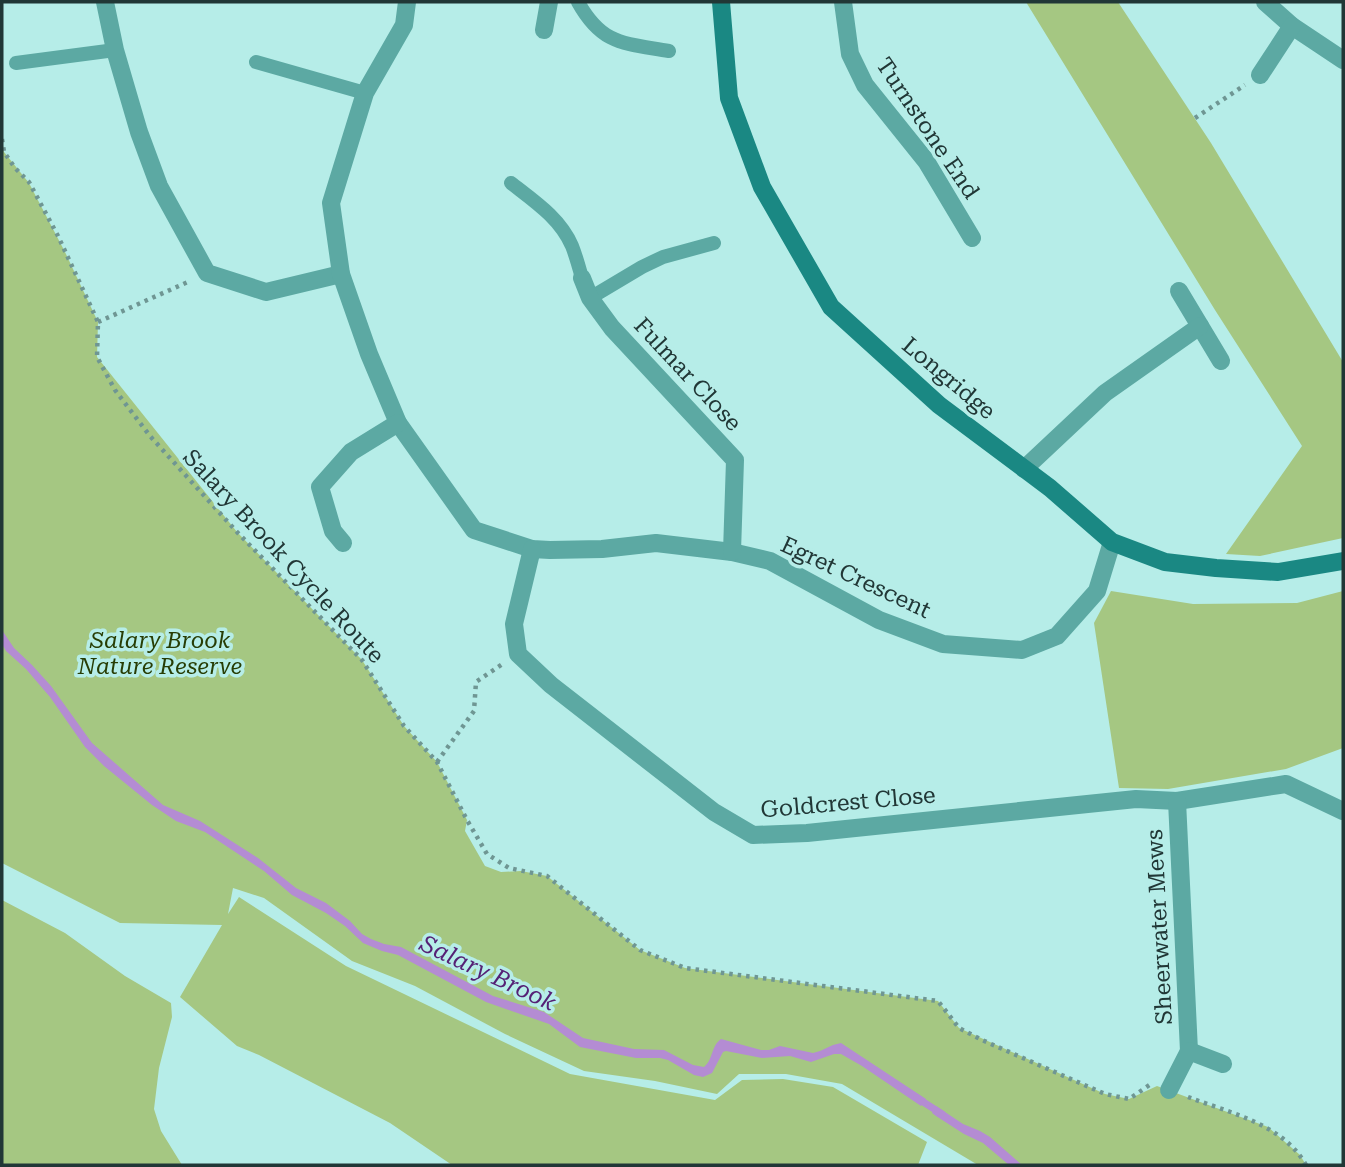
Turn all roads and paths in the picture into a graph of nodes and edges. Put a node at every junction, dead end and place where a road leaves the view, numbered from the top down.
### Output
1 (105, 2) edge
2 (407, 2) edge
3 (549, 2) edge
4 (578, 2) edge
5 (721, 2) edge
6 (843, 2) edge
7 (1265, 2) edge
8 (1292, 26) junction
9 (544, 30) dead end
10 (115, 50) junction
11 (669, 51) dead end
12 (1343, 61) edge
13 (256, 62) dead end
14 (16, 64) dead end
15 (1260, 75) joint
16 (365, 93) junction
17 (1195, 118) dead end
18 (2, 139) edge
19 (511, 183) dead end
20 (972, 238) dead end
21 (714, 243) dead end
22 (207, 273) junction
23 (341, 274) junction
24 (582, 278) joint
25 (1179, 291) dead end
26 (590, 298) junction
27 (98, 322) junction
28 (1200, 326) junction
29 (1221, 361) dead end
30 (398, 423) junction
31 (1024, 469) junction
32 (343, 542) dead end
33 (1112, 542) junction
34 (532, 549) junction
35 (732, 552) junction
36 (1343, 561) edge
37 (518, 654) junction
38 (437, 762) junction
39 (1177, 801) junction
40 (1343, 811) edge
41 (1189, 1051) junction
42 (1223, 1064) dead end
43 (1169, 1090) junction
44 (1306, 1165) edge

1 - 10 street
2 - 16 street, Egret Crescent
3 - 9 street
4 - 11 lane
5 - 31 street, Longridge
6 - 20 street, Turnstone End
7 - 8 street
8 - 12 street
8 - 15 street
10 - 14 lane
10 - 22 street
13 - 16 lane
15 - 17 path
16 - 23 street, Egret Crescent
18 - 27 path, Salary Brook Cycle Route
19 - 24 lane
21 - 26 lane
22 - 23 street
22 - 27 path
23 - 30 street, Egret Crescent
24 - 26 street, Fulmar Close
25 - 28 street
26 - 35 street, Fulmar Close
27 - 38 path, Salary Brook Cycle Route
28 - 29 street
28 - 31 street
30 - 32 street
30 - 34 street, Egret Crescent
31 - 33 street, Longridge
33 - 35 street, Egret Crescent
33 - 36 street, Longridge
34 - 35 street, Egret Crescent
34 - 37 street
37 - 38 path
37 - 39 street, Goldcrest Close
38 - 43 path, Salary Brook Cycle Route
39 - 40 street, Goldcrest Close
39 - 41 street, Sheerwater Mews
41 - 42 street, Sheerwater Mews
41 - 43 street, Sheerwater Mews
43 - 44 path, Salary Brook Cycle Route

